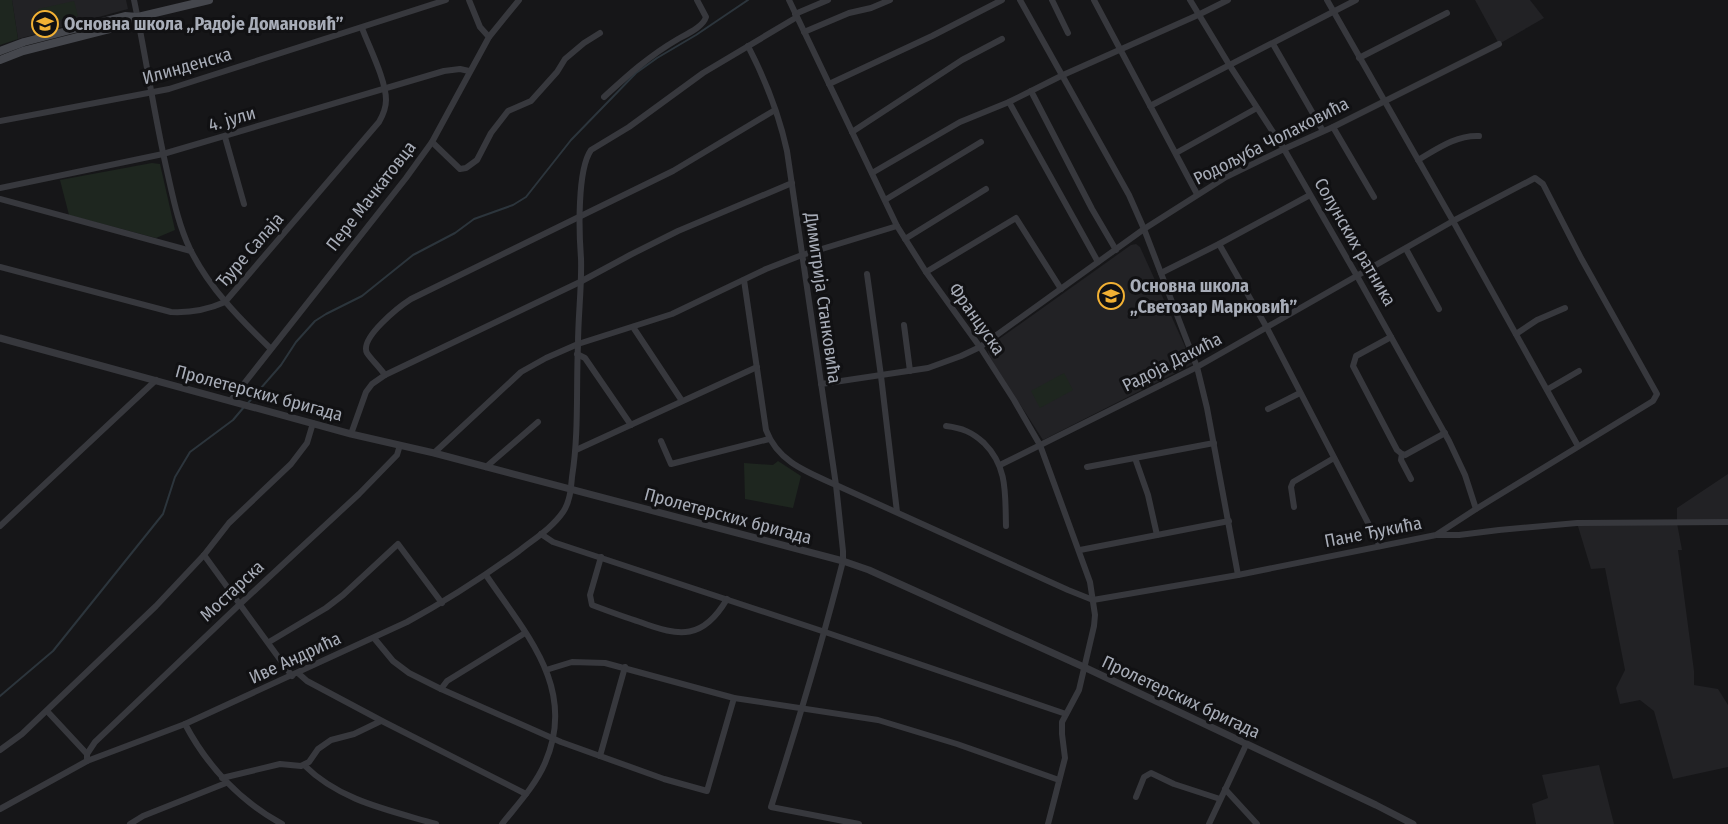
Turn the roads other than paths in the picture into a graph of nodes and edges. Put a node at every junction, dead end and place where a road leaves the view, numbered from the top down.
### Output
1 (134, 0) edge
2 (209, 0) edge
3 (446, 0) edge
4 (469, 0) edge
5 (519, 0) edge
6 (697, 0) edge
7 (789, 0) edge
8 (828, 0) edge
9 (890, 0) edge
10 (1002, 0) edge
11 (1020, 0) edge
12 (1052, 0) edge
13 (1094, 0) edge
14 (1190, 0) edge
15 (1228, 0) edge
16 (1327, 0) edge
17 (1356, 0) edge
18 (195, 2) edge
19 (1334, 12) junction
20 (1447, 13) dead end
21 (796, 15) junction
22 (1198, 15) junction
23 (138, 17) junction
24 (362, 28) junction
25 (804, 32) junction
26 (600, 33) dead end
27 (1068, 33) dead end
28 (489, 37) junction
29 (1002, 39) dead end
30 (1273, 44) junction
31 (1499, 44) dead end
32 (748, 46) junction
33 (0, 51) edge
34 (1120, 51) junction
35 (1359, 58) junction
36 (0, 60) edge
37 (1230, 66) junction
38 (469, 71) junction
39 (1063, 75) junction
40 (829, 84) junction
41 (385, 89) junction
42 (1031, 91) junction
43 (151, 93) junction
44 (604, 97) dead end
45 (1385, 101) junction
46 (1009, 102) junction
47 (1150, 106) junction
48 (1257, 108) junction
49 (775, 110) junction
50 (0, 121) edge
51 (1333, 127) junction
52 (1323, 131) junction
53 (852, 132) junction
54 (1479, 136) dead end
55 (225, 137) junction
56 (432, 142) junction
57 (981, 142) dead end
58 (1284, 149) junction
59 (1176, 153) junction
60 (163, 154) junction
61 (1418, 160) junction
62 (872, 173) junction
63 (792, 183) junction
64 (0, 188) edge
65 (986, 189) dead end
66 (1197, 194) junction
67 (1311, 195) junction
68 (1374, 197) dead end
69 (0, 199) edge
70 (885, 200) junction
71 (244, 204) dead end
72 (581, 217) junction
73 (1453, 221) junction
74 (897, 226) junction
75 (1144, 229) junction
76 (905, 239) junction
77 (1220, 244) junction
78 (1406, 249) junction
79 (1116, 250) junction
80 (191, 251) junction
81 (802, 255) junction
82 (1098, 262) junction
83 (0, 267) edge
84 (926, 272) junction
85 (1161, 273) junction
86 (867, 274) dead end
87 (1357, 276) junction
88 (744, 280) junction
89 (580, 282) junction
90 (1061, 289) junction
91 (225, 302) junction
92 (1565, 308) dead end
93 (1439, 309) dead end
94 (904, 326) dead end
95 (633, 327) junction
96 (1267, 328) junction
97 (1516, 334) junction
98 (1390, 337) junction
99 (0, 338) edge
100 (578, 344) junction
101 (980, 347) junction
102 (270, 348) junction
103 (578, 354) junction
104 (757, 367) junction
105 (1197, 367) junction
106 (910, 371) junction
107 (1579, 372) dead end
108 (385, 375) junction
109 (881, 376) junction
110 (156, 380) junction
111 (821, 384) junction
112 (1548, 389) junction
113 (1300, 393) junction
114 (1657, 396) joint
115 (233, 401) junction
116 (682, 401) junction
117 (1268, 409) dead end
118 (538, 422) dead end
119 (314, 423) junction
120 (632, 425) junction
121 (946, 426) dead end
122 (351, 434) junction
123 (1445, 434) junction
124 (769, 439) junction
125 (661, 441) dead end
126 (1214, 443) junction
127 (400, 445) junction
128 (1040, 445) junction
129 (1578, 446) junction
130 (576, 450) junction
131 (434, 453) junction
132 (1402, 454) junction
133 (1135, 458) junction
134 (1335, 458) junction
135 (1000, 465) junction
136 (486, 467) junction
137 (1087, 467) dead end
138 (1411, 480) dead end
139 (836, 485) junction
140 (570, 490) junction
141 (1294, 507) dead end
142 (1476, 509) junction
143 (897, 512) junction
144 (1229, 521) junction
145 (1728, 522) edge
146 (1452, 524) junction
147 (0, 526) edge
148 (1006, 526) dead end
149 (541, 534) junction
150 (1157, 535) junction
151 (1436, 535) junction
152 (1453, 536) junction
153 (1380, 546) junction
154 (1080, 550) junction
155 (204, 555) junction
156 (602, 557) junction
157 (843, 561) junction
158 (486, 575) junction
159 (1238, 575) junction
160 (727, 599) junction
161 (1093, 600) junction
162 (442, 603) junction
163 (240, 604) junction
164 (825, 632) junction
165 (525, 633) junction
166 (374, 638) junction
167 (269, 642) junction
168 (625, 668) junction
169 (1086, 668) junction
170 (546, 670) junction
171 (295, 674) junction
172 (441, 689) junction
173 (734, 698) junction
174 (803, 709) junction
175 (47, 711) junction
176 (1066, 714) junction
177 (381, 721) junction
178 (185, 724) junction
179 (99, 739) junction
180 (552, 739) junction
181 (1246, 745) junction
182 (0, 750) edge
183 (105, 754) junction
184 (600, 756) junction
185 (87, 757) junction
186 (304, 765) junction
187 (224, 780) junction
188 (1059, 780) junction
189 (1225, 789) junction
190 (526, 794) junction
191 (1136, 797) dead end
192 (1220, 799) junction
193 (0, 808) edge
194 (130, 824) edge
195 (282, 824) edge
196 (436, 824) edge
197 (502, 824) edge
198 (859, 824) edge
199 (1048, 824) edge
200 (1209, 824) edge
201 (1257, 824) edge
202 (1413, 824) edge

1 - 23 street
2 - 18 main road
3 - 24 street, Илинденска
4 - 28 street
5 - 28 street, Пере Мачкатовца
6 - 44 street
7 - 21 street, Француска
8 - 21 street
9 - 25 street
10 - 40 street
11 - 39 street
12 - 27 street
13 - 34 street
14 - 22 street, Солунских ратника
15 - 22 street
16 - 19 street
17 - 19 street
18 - 23 main road
19 - 30 street
19 - 35 street
20 - 35 street
21 - 25 street, Француска
21 - 32 street
22 - 34 street
22 - 37 street, Солунских ратника
23 - 33 main road
23 - 36 main road
23 - 43 street
24 - 41 street
24 - 43 street, Илинденска
25 - 40 street, Француска
26 - 56 street
28 - 38 street, Пере Мачкатовца
29 - 53 street
30 - 37 street
30 - 52 street
31 - 45 street, Родољуба Чолаковића
32 - 49 street, Димитрија Станковића
32 - 72 street, Иве Андрића
34 - 39 street
34 - 47 street
35 - 45 street
37 - 47 street
37 - 48 street, Солунских ратника
38 - 41 street, 4. јули
38 - 56 street, Пере Мачкатовца
39 - 42 street
39 - 75 street
40 - 53 street, Француска
41 - 55 street, 4. јули
41 - 91 street, Ђуре Салаја
42 - 46 street
42 - 79 street
43 - 50 street, Илинденска
43 - 60 street
45 - 51 street, Родољуба Чолаковића
45 - 61 street
46 - 62 street
46 - 82 street
47 - 59 street
48 - 58 street, Солунских ратника
48 - 59 street
49 - 63 street, Димитрија Станковића
49 - 72 street
51 - 52 street, Родољуба Чолаковића
51 - 68 street
52 - 58 street, Родољуба Чолаковића
53 - 62 street, Француска
54 - 61 street
55 - 60 street, 4. јули
55 - 71 street
56 - 102 street, Пере Мачкатовца
57 - 70 street
58 - 66 street, Родољуба Чолаковића
58 - 67 street, Солунских ратника
59 - 66 street
60 - 64 street, 4. јули
60 - 80 street
61 - 73 street
62 - 70 street, Француска
63 - 81 street, Димитрија Станковића
63 - 89 street
65 - 76 street
66 - 75 street, Родољуба Чолаковића
67 - 77 street
67 - 87 street, Солунских ратника
69 - 80 street
70 - 74 street, Француска
72 - 89 street, Иве Андрића
72 - 108 street
73 - 78 street, Радоја Дакића
73 - 97 street
73 - 114 street, Радоја Дакића
74 - 76 street, Француска
74 - 81 street
75 - 79 street, Родољуба Чолаковића
75 - 85 street
76 - 84 street, Француска
77 - 85 street
77 - 96 street
78 - 87 street, Радоја Дакића
78 - 93 street
79 - 82 street, Родољуба Чолаковића
80 - 91 street
81 - 88 street
81 - 111 street, Димитрија Станковића
82 - 90 street, Родољуба Чолаковића
83 - 91 street, Ђуре Салаја
84 - 90 street
84 - 101 street, Француска
85 - 105 street
86 - 109 street
87 - 96 street, Радоја Дакића
87 - 98 street, Солунских ратника
88 - 95 street
88 - 104 street
89 - 100 street, Иве Андрића
89 - 108 street
90 - 101 street, Родољуба Чолаковића
91 - 102 street
92 - 97 street
94 - 106 street
95 - 100 street
95 - 116 street
96 - 105 street, Радоја Дакића
96 - 113 street
97 - 112 street
98 - 123 street, Солунских ратника
98 - 132 street
99 - 110 street, Пролетерских бригада
100 - 103 street, Иве Андрића
100 - 131 street
101 - 106 street, Родољуба Чолаковића
101 - 128 street, Француска
102 - 115 street, Пере Мачкатовца
103 - 120 street
103 - 130 street, Иве Андрића
104 - 116 street
104 - 124 street
105 - 126 street
105 - 128 street, Радоја Дакића
106 - 109 street, Родољуба Чолаковића
107 - 112 street
108 - 122 street
109 - 111 street, Родољуба Чолаковића
109 - 143 street
110 - 115 street, Пролетерских бригада
110 - 147 street
111 - 139 street, Димитрија Станковића
112 - 129 street
113 - 117 street
113 - 134 street
114 - 129 street, Пане Ђукића
115 - 119 street, Пролетерских бригада
116 - 120 street
118 - 136 street
119 - 122 street, Пролетерских бригада
119 - 155 street
120 - 130 street
121 - 135 street
122 - 127 street, Пролетерских бригада
123 - 132 street
123 - 142 street, Солунских ратника
124 - 125 street
124 - 139 street
126 - 133 street
126 - 144 street
127 - 131 street, Пролетерских бригада
127 - 163 street, Мостарска
128 - 135 street, Радоја Дакића
128 - 154 street, Француска
129 - 142 street, Пане Ђукића
130 - 140 street, Иве Андрића
131 - 136 street, Пролетерских бригада
132 - 138 street
133 - 137 street
133 - 150 street
134 - 141 street
134 - 153 street
135 - 148 street
136 - 140 street, Пролетерских бригада
139 - 143 street
139 - 157 street, Димитрија Станковића
140 - 149 street, Иве Андрића
140 - 157 street, Пролетерских бригада
142 - 146 street, Пане Ђукића
143 - 161 street
144 - 150 street
144 - 159 street
145 - 152 street
146 - 151 street, Пане Ђукића
146 - 152 street
149 - 156 street
149 - 158 street, Иве Андрића
150 - 154 street
151 - 152 street
151 - 153 street, Пане Ђукића
153 - 159 street, Пане Ђукића
154 - 161 street, Француска
155 - 163 street
155 - 175 street
156 - 160 street
156 - 160 street
157 - 164 street, Димитрија Станковића
157 - 169 street, Пролетерских бригада
158 - 162 street, Иве Андрића
158 - 165 street
159 - 161 street, Пане Ђукића
160 - 164 street
161 - 169 street, Француска
162 - 166 street, Иве Андрића
162 - 167 street
163 - 167 street
163 - 179 street, Мостарска
164 - 174 street, Димитрија Станковића
164 - 176 street
165 - 170 street
165 - 172 street
166 - 171 street, Иве Андрића
166 - 172 street
167 - 171 street
168 - 170 street
168 - 173 street
168 - 184 street
169 - 176 street, Француска
169 - 181 street, Пролетерских бригада
170 - 180 street
171 - 177 street
171 - 178 street, Иве Андрића
172 - 180 street
173 - 174 street
173 - 184 street
174 - 188 street
174 - 198 street, Димитрија Станковића
175 - 182 street
175 - 185 street
176 - 188 street
177 - 186 street
177 - 190 street
178 - 183 street, Иве Андрића
178 - 187 street
179 - 183 street
179 - 185 street, Мостарска
180 - 184 street
180 - 190 street
181 - 189 street
181 - 202 street, Пролетерских бригада
183 - 185 street, Иве Андрића
185 - 193 street, Иве Андрића
186 - 187 street
186 - 196 street
187 - 194 street
187 - 195 street
188 - 199 street
189 - 192 street
189 - 201 street
190 - 197 street
191 - 192 street
192 - 200 street

